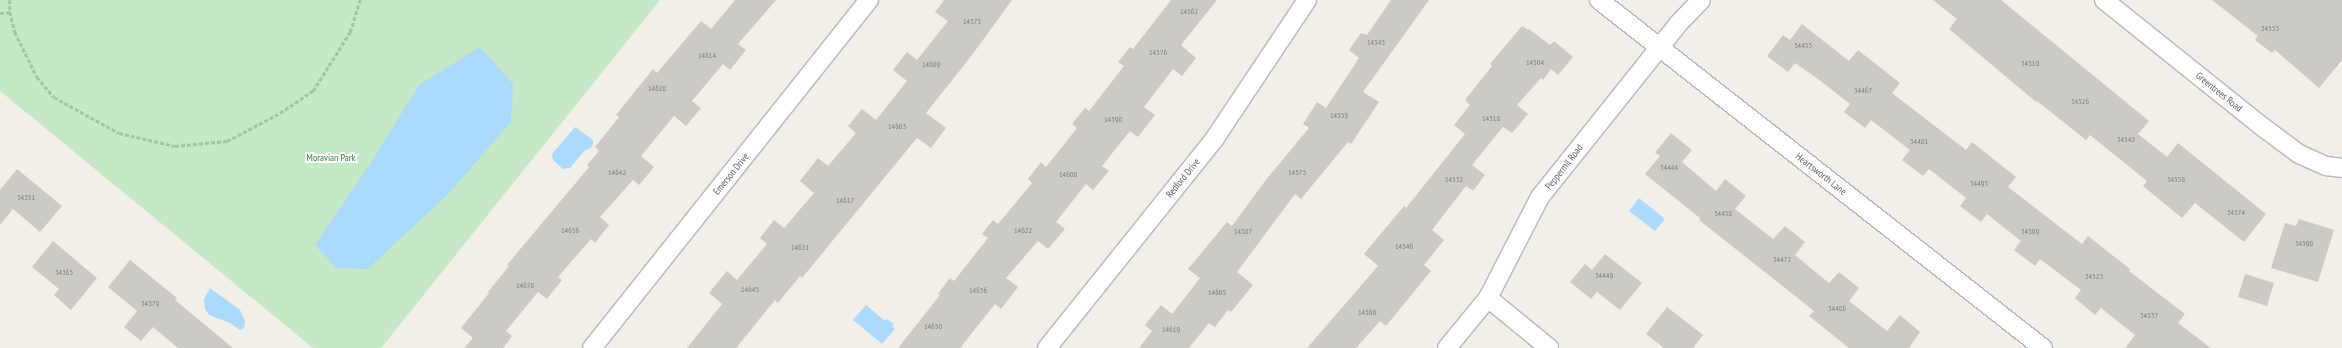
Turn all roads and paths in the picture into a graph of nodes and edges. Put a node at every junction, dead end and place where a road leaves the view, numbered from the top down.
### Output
1 (10, 0) edge
2 (360, 0) edge
3 (869, 0) edge
4 (1307, 0) edge
5 (1599, 0) edge
6 (1701, 0) edge
7 (2105, 0) edge
8 (10, 12) junction
9 (0, 13) edge
10 (1659, 48) junction
11 (2342, 168) edge
12 (1488, 298) junction
13 (592, 348) edge
14 (1047, 348) edge
15 (1447, 348) edge
16 (1549, 348) edge
17 (2043, 348) edge

1 - 8 path
2 - 8 path
3 - 13 street, Emerson Drive
4 - 14 street, Redford Drive
5 - 10 street, Heartsworth Lane
6 - 10 street, Peppermil Road
7 - 11 street, Greentrees Road
8 - 9 path
10 - 12 street, Peppermil Road
10 - 17 street, Heartsworth Lane
12 - 15 street, Peppermil Road
12 - 16 street

